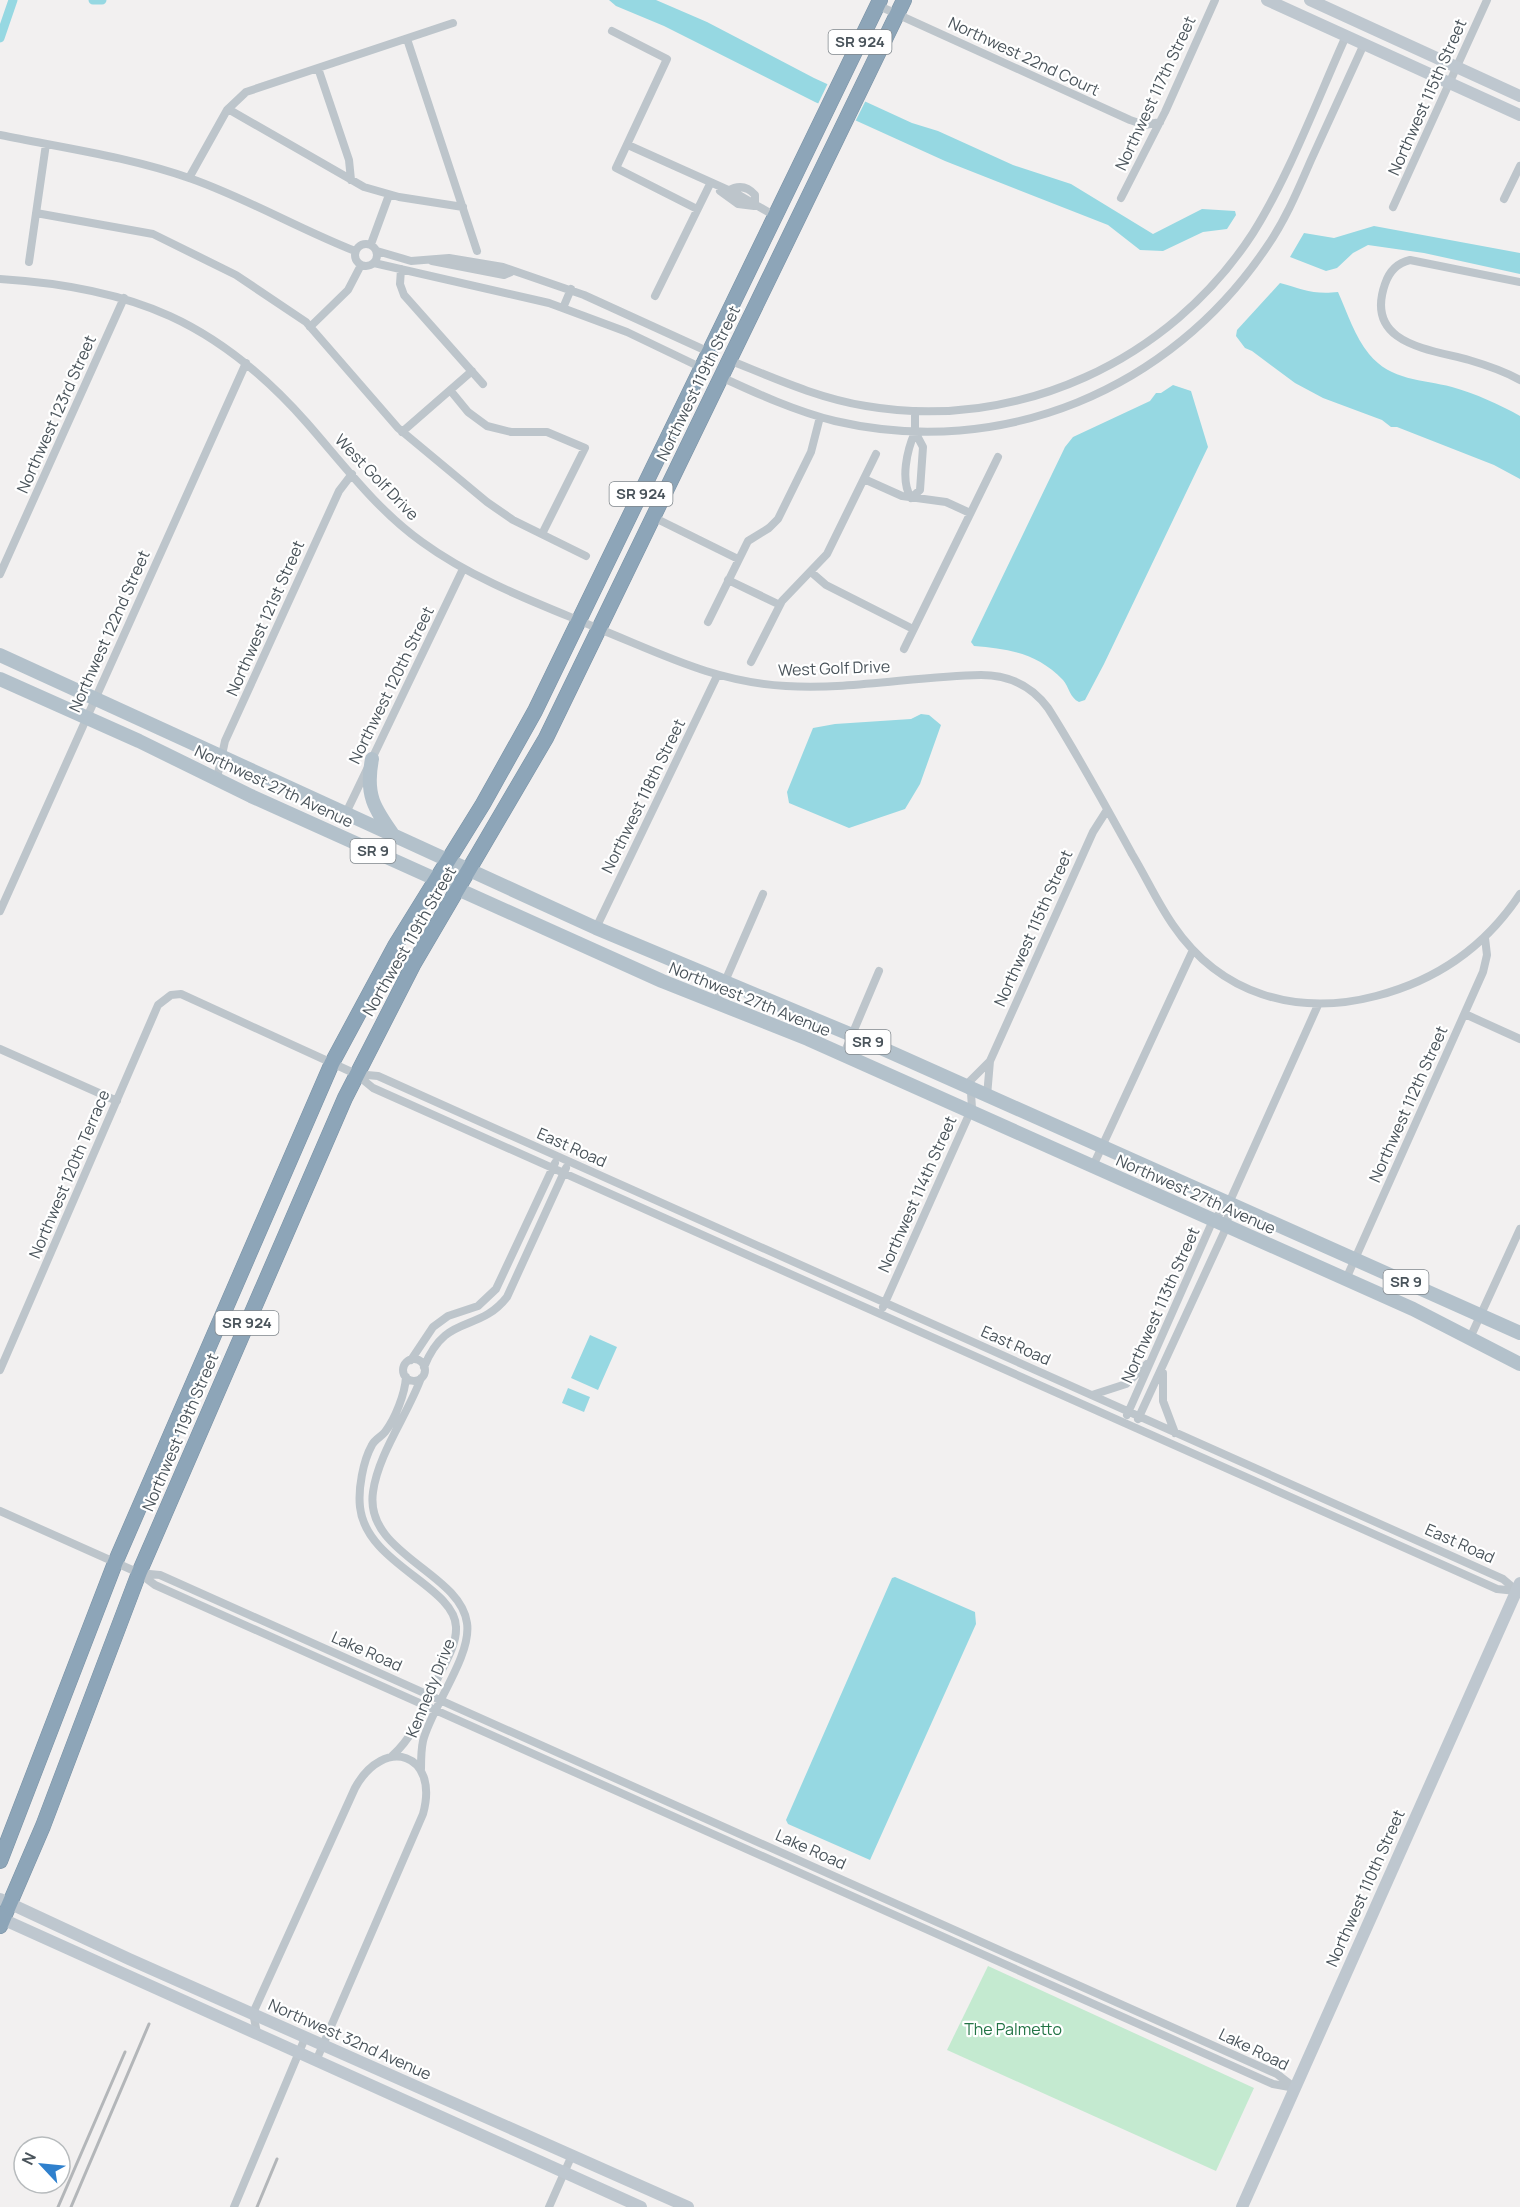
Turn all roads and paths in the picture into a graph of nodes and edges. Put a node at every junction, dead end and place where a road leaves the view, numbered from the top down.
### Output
1 (1215, 0) edge
2 (1267, 0) edge
3 (1310, 0) edge
4 (1487, 0) edge
5 (879, 3) edge
6 (901, 7) edge
7 (453, 23) dead end
8 (612, 31) dead end
9 (1346, 36) junction
10 (407, 39) junction
11 (1364, 44) junction
12 (1458, 67) junction
13 (318, 68) junction
14 (1450, 84) junction
15 (1520, 96) edge
16 (228, 109) junction
17 (1520, 115) edge
18 (1160, 122) junction
19 (0, 135) edge
20 (46, 144) junction
21 (628, 145) junction
22 (1520, 166) edge
23 (189, 178) junction
24 (351, 180) junction
25 (710, 184) junction
26 (389, 195) junction
27 (1120, 198) dead end
28 (1504, 199) dead end
29 (755, 206) junction
30 (463, 207) junction
31 (1393, 207) dead end
32 (698, 209) junction
33 (36, 213) junction
34 (775, 216) junction
35 (374, 248) junction
36 (355, 250) junction
37 (477, 251) dead end
38 (430, 261) junction
39 (29, 262) dead end
40 (374, 263) junction
41 (361, 265) junction
42 (452, 265) junction
43 (401, 269) junction
44 (511, 272) junction
45 (0, 279) edge
46 (448, 279) junction
47 (1520, 282) edge
48 (571, 289) junction
49 (655, 296) dead end
50 (124, 298) junction
51 (563, 308) junction
52 (310, 327) junction
53 (709, 352) junction
54 (729, 360) junction
55 (246, 363) junction
56 (702, 368) junction
57 (472, 371) junction
58 (721, 377) junction
59 (1520, 380) edge
60 (483, 384) dead end
61 (450, 390) junction
62 (915, 411) junction
63 (820, 417) junction
64 (402, 432) junction
65 (915, 432) junction
66 (876, 454) dead end
67 (998, 457) dead end
68 (352, 474) junction
69 (864, 479) junction
70 (906, 479) junction
71 (921, 479) junction
72 (911, 498) junction
73 (970, 513) junction
74 (653, 517) junction
75 (542, 534) junction
76 (586, 556) dead end
77 (738, 559) junction
78 (463, 569) junction
79 (811, 572) junction
80 (0, 574) edge
81 (728, 580) junction
82 (780, 605) junction
83 (580, 621) junction
84 (708, 622) dead end
85 (599, 629) junction
86 (913, 629) junction
87 (904, 649) dead end
88 (0, 656) edge
89 (751, 662) dead end
90 (717, 676) junction
91 (0, 679) edge
92 (96, 698) junction
93 (87, 718) junction
94 (222, 758) junction
95 (372, 759) junction
96 (217, 778) junction
97 (1107, 810) junction
98 (345, 815) junction
99 (396, 837) junction
100 (448, 861) junction
101 (470, 871) junction
102 (436, 880) junction
103 (459, 890) junction
104 (763, 894) dead end
105 (1520, 894) edge
106 (0, 911) edge
107 (596, 928) junction
108 (1485, 938) junction
109 (1193, 950) junction
110 (879, 971) dead end
111 (724, 982) junction
112 (171, 995) joint
113 (716, 1002) junction
114 (1318, 1005) junction
115 (1465, 1014) junction
116 (852, 1035) junction
117 (1520, 1039) edge
118 (0, 1049) edge
119 (843, 1056) junction
120 (990, 1061) junction
121 (332, 1063) junction
122 (356, 1074) junction
123 (965, 1086) junction
124 (987, 1096) junction
125 (117, 1101) junction
126 (970, 1112) junction
127 (1102, 1147) junction
128 (558, 1157) junction
129 (569, 1162) junction
130 (1093, 1166) junction
131 (553, 1167) junction
132 (564, 1172) junction
133 (1229, 1203) junction
134 (1220, 1223) junction
135 (1520, 1229) edge
136 (1355, 1260) junction
137 (1346, 1279) junction
138 (885, 1303) junction
139 (880, 1313) junction
140 (1480, 1316) junction
141 (1520, 1333) edge
142 (1470, 1338) junction
143 (411, 1360) junction
144 (1150, 1361) junction
145 (1520, 1364) edge
146 (424, 1367) junction
147 (1164, 1367) junction
148 (0, 1370) edge
149 (406, 1377) junction
150 (421, 1378) junction
151 (1092, 1395) junction
152 (1129, 1412) junction
153 (1139, 1416) junction
154 (1124, 1423) junction
155 (1135, 1427) junction
156 (1175, 1433) junction
157 (366, 1465) junction
158 (380, 1470) junction
159 (0, 1511) edge
160 (115, 1563) junction
161 (139, 1573) junction
162 (1518, 1587) edge
163 (430, 1695) junction
164 (441, 1700) junction
165 (426, 1706) junction
166 (436, 1711) junction
167 (392, 1756) junction
168 (421, 1769) junction
169 (0, 1861) edge
170 (5, 1901) edge
171 (1, 1921) edge
172 (253, 2013) junction
173 (257, 2033) junction
174 (305, 2038) junction
175 (322, 2045) junction
176 (299, 2053) junction
177 (316, 2061) junction
178 (1295, 2088) junction
179 (572, 2155) junction
180 (564, 2173) junction
181 (234, 2207) edge
182 (549, 2207) edge
183 (641, 2207) edge
184 (688, 2207) edge
185 (1242, 2207) edge

1 - 18 street, Northwest 117th Street
2 - 9 main road
3 - 12 main road
4 - 12 street, Northwest 115th Street
5 - 6 street, Northwest 22nd Court
5 - 34 highway, Northwest 119th Street / SR 924
6 - 18 street, Northwest 22nd Court
6 - 54 highway, Northwest 119th Street / SR 924
7 - 10 street
8 - 21 street
9 - 11 main road
9 - 62 street
10 - 13 street
10 - 30 street
11 - 14 main road
11 - 65 street
12 - 14 street, Northwest 115th Street
12 - 15 main road
13 - 16 street
13 - 24 street
14 - 17 main road
14 - 31 street, Northwest 115th Street
16 - 23 street
16 - 24 street
18 - 27 street, Northwest 117th Street
19 - 20 street
20 - 23 street
20 - 33 street
21 - 25 street
21 - 32 street
22 - 28 street
23 - 36 street
24 - 26 street
25 - 29 street
25 - 29 street
25 - 32 street
26 - 30 street
26 - 35 street
29 - 34 street
30 - 37 street
32 - 49 street
33 - 39 street
33 - 52 street
34 - 53 highway, Northwest 119th Street / SR 924
35 - 36 street
35 - 38 street
35 - 40 street
36 - 41 street
38 - 42 street
38 - 44 street
40 - 41 street
40 - 43 street
41 - 52 street
42 - 44 street
42 - 46 street
43 - 46 street
43 - 57 street
44 - 48 street
45 - 50 street, West Golf Drive
46 - 51 street
47 - 59 street
48 - 51 street
48 - 53 street
50 - 55 street, West Golf Drive
50 - 80 street, Northwest 123rd Street
51 - 56 street
52 - 64 street
53 - 54 highway
53 - 56 highway, Northwest 119th Street / SR 924
54 - 58 highway, Northwest 119th Street / SR 924
54 - 62 street
55 - 68 street, West Golf Drive
55 - 92 street, Northwest 122nd Street
56 - 58 highway
56 - 83 highway, Northwest 119th Street / SR 924
57 - 60 street
57 - 61 street
58 - 63 street
58 - 74 highway, Northwest 119th Street / SR 924
61 - 64 street
61 - 75 street
62 - 65 street
63 - 65 street
63 - 77 street
64 - 75 street
65 - 70 street
65 - 71 street
66 - 69 street
67 - 73 street
68 - 78 street, West Golf Drive
68 - 94 street, Northwest 121st Street
69 - 72 street
69 - 79 street
70 - 71 street
70 - 72 street
71 - 72 street
72 - 73 street
73 - 86 street
74 - 77 street
74 - 85 highway, Northwest 119th Street / SR 924
75 - 76 street
77 - 81 street
78 - 83 street, West Golf Drive
78 - 95 street, Northwest 120th Street
79 - 82 street
79 - 86 street
81 - 82 street
81 - 84 street
82 - 89 street
83 - 85 street, West Golf Drive
83 - 100 highway, Northwest 119th Street / SR 924
85 - 90 street, West Golf Drive
85 - 101 highway, Northwest 119th Street / SR 924
86 - 87 street
88 - 92 main road, Northwest 27th Avenue / SR 9
90 - 97 street, West Golf Drive
90 - 107 street, Northwest 118th Street
91 - 93 main road, Northwest 27th Avenue / SR 9
92 - 93 street, Northwest 122nd Street
92 - 94 main road, Northwest 27th Avenue / SR 9
93 - 96 main road, Northwest 27th Avenue / SR 9
93 - 106 street, Northwest 122nd Street
94 - 96 street, Northwest 121st Street
94 - 98 main road, Northwest 27th Avenue / SR 9
95 - 98 street, Northwest 120th Street
95 - 99 main road
96 - 102 main road, Northwest 27th Avenue / SR 9
97 - 109 street, West Golf Drive
97 - 120 street, Northwest 115th Street
98 - 99 main road, Northwest 27th Avenue / SR 9
99 - 100 main road, Northwest 27th Avenue / SR 9
100 - 101 main road, Northwest 27th Avenue / SR 9
100 - 102 highway, Northwest 119th Street / SR 924
101 - 103 highway, Northwest 119th Street / SR 924
101 - 107 main road, Northwest 27th Avenue / SR 9
102 - 103 main road, Northwest 27th Avenue / SR 9
102 - 121 highway, Northwest 119th Street / SR 924
103 - 113 main road, Northwest 27th Avenue / SR 9
103 - 122 highway, Northwest 119th Street / SR 924
104 - 111 street
105 - 108 street, West Golf Drive
107 - 111 main road, Northwest 27th Avenue / SR 9
108 - 114 street, West Golf Drive
108 - 115 street, Northwest 112th Street
109 - 114 street, West Golf Drive
109 - 127 street
110 - 116 street
111 - 113 street
111 - 116 main road, Northwest 27th Avenue / SR 9
112 - 121 street, East Road
112 - 125 street, Northwest 120th Terrace
113 - 119 main road, Northwest 27th Avenue / SR 9
114 - 133 street, Northwest 113th Street
115 - 117 street
115 - 136 street, Northwest 112th Street
116 - 119 street
116 - 123 main road, Northwest 27th Avenue / SR 9
118 - 125 street
119 - 126 main road, Northwest 27th Avenue / SR 9
120 - 123 street, Northwest 115th Street
120 - 124 street, Northwest 115th Street
121 - 122 street, East Road
121 - 160 highway, Northwest 119th Street / SR 924
122 - 128 street, East Road
122 - 131 street, East Road
122 - 161 highway, Northwest 119th Street / SR 924
123 - 124 main road, Northwest 27th Avenue / SR 9
123 - 126 street, Northwest 114th Street
124 - 127 main road, Northwest 27th Avenue / SR 9
125 - 148 street, Northwest 120th Terrace
126 - 130 main road, Northwest 27th Avenue / SR 9
126 - 138 street, Northwest 114th Street
127 - 130 street
127 - 133 main road, Northwest 27th Avenue / SR 9
128 - 129 street, East Road
128 - 131 street, Kennedy Drive
129 - 132 street, Kennedy Drive
129 - 138 street, East Road
130 - 134 main road, Northwest 27th Avenue / SR 9
131 - 132 street, East Road
131 - 143 street, Kennedy Drive
132 - 139 street, East Road
132 - 146 street, Kennedy Drive
133 - 134 street, Northwest 113th Street
133 - 134 street, Northwest 113th Street
133 - 136 main road, Northwest 27th Avenue / SR 9
134 - 137 main road, Northwest 27th Avenue / SR 9
134 - 144 street, Northwest 113th Street
134 - 147 street, Northwest 113th Street
135 - 140 street
136 - 137 street, Northwest 112th Street
136 - 140 main road, Northwest 27th Avenue / SR 9
137 - 142 main road, Northwest 27th Avenue / SR 9
138 - 139 street, Northwest 114th Street
138 - 151 street, East Road
139 - 154 street, East Road
140 - 141 main road, Northwest 27th Avenue / SR 9
140 - 142 street
142 - 145 main road, Northwest 27th Avenue / SR 9
143 - 146 street
143 - 149 street, Kennedy Drive
144 - 151 street
144 - 152 street, Northwest 113th Street
146 - 150 street, Kennedy Drive
147 - 153 street, Northwest 113th Street
147 - 156 street
149 - 150 street
149 - 157 street, Kennedy Drive
150 - 158 street, Kennedy Drive
151 - 152 street, East Road
152 - 153 street, East Road
152 - 154 street, Northwest 113th Street
153 - 155 street, Northwest 113th Street
153 - 156 street, East Road
154 - 155 street, East Road
155 - 162 street, East Road
156 - 162 street, East Road
157 - 158 street
157 - 163 street, Kennedy Drive
158 - 164 street, Kennedy Drive
159 - 160 street, Lake Road
160 - 161 street, Lake Road
160 - 169 highway, Northwest 119th Street / SR 924
161 - 163 street, Lake Road
161 - 165 street, Lake Road
161 - 170 highway, Northwest 119th Street / SR 924
162 - 178 main road, Northwest 110th Street
163 - 164 street, Lake Road
163 - 165 street, Kennedy Drive
164 - 166 street, Kennedy Drive
164 - 178 street, Lake Road
165 - 166 street, Lake Road
165 - 167 street, Kennedy Drive
166 - 168 street, Kennedy Drive
166 - 178 street, Lake Road
167 - 168 street, Kennedy Drive
167 - 172 street, Kennedy Drive
168 - 175 street, Kennedy Drive
170 - 171 highway, Northwest 119th Street / SR 924
170 - 172 main road, Northwest 32nd Avenue
171 - 173 main road, Northwest 32nd Avenue
172 - 173 street
172 - 174 main road, Northwest 32nd Avenue
173 - 176 main road, Northwest 32nd Avenue
174 - 175 main road, Northwest 32nd Avenue
174 - 176 street
175 - 177 street, Kennedy Drive
175 - 179 main road, Northwest 32nd Avenue
176 - 177 main road, Northwest 32nd Avenue
176 - 181 street
177 - 180 main road, Northwest 32nd Avenue
178 - 185 main road, Northwest 110th Street
179 - 180 street
179 - 184 main road, Northwest 32nd Avenue
180 - 182 street
180 - 183 main road, Northwest 32nd Avenue

